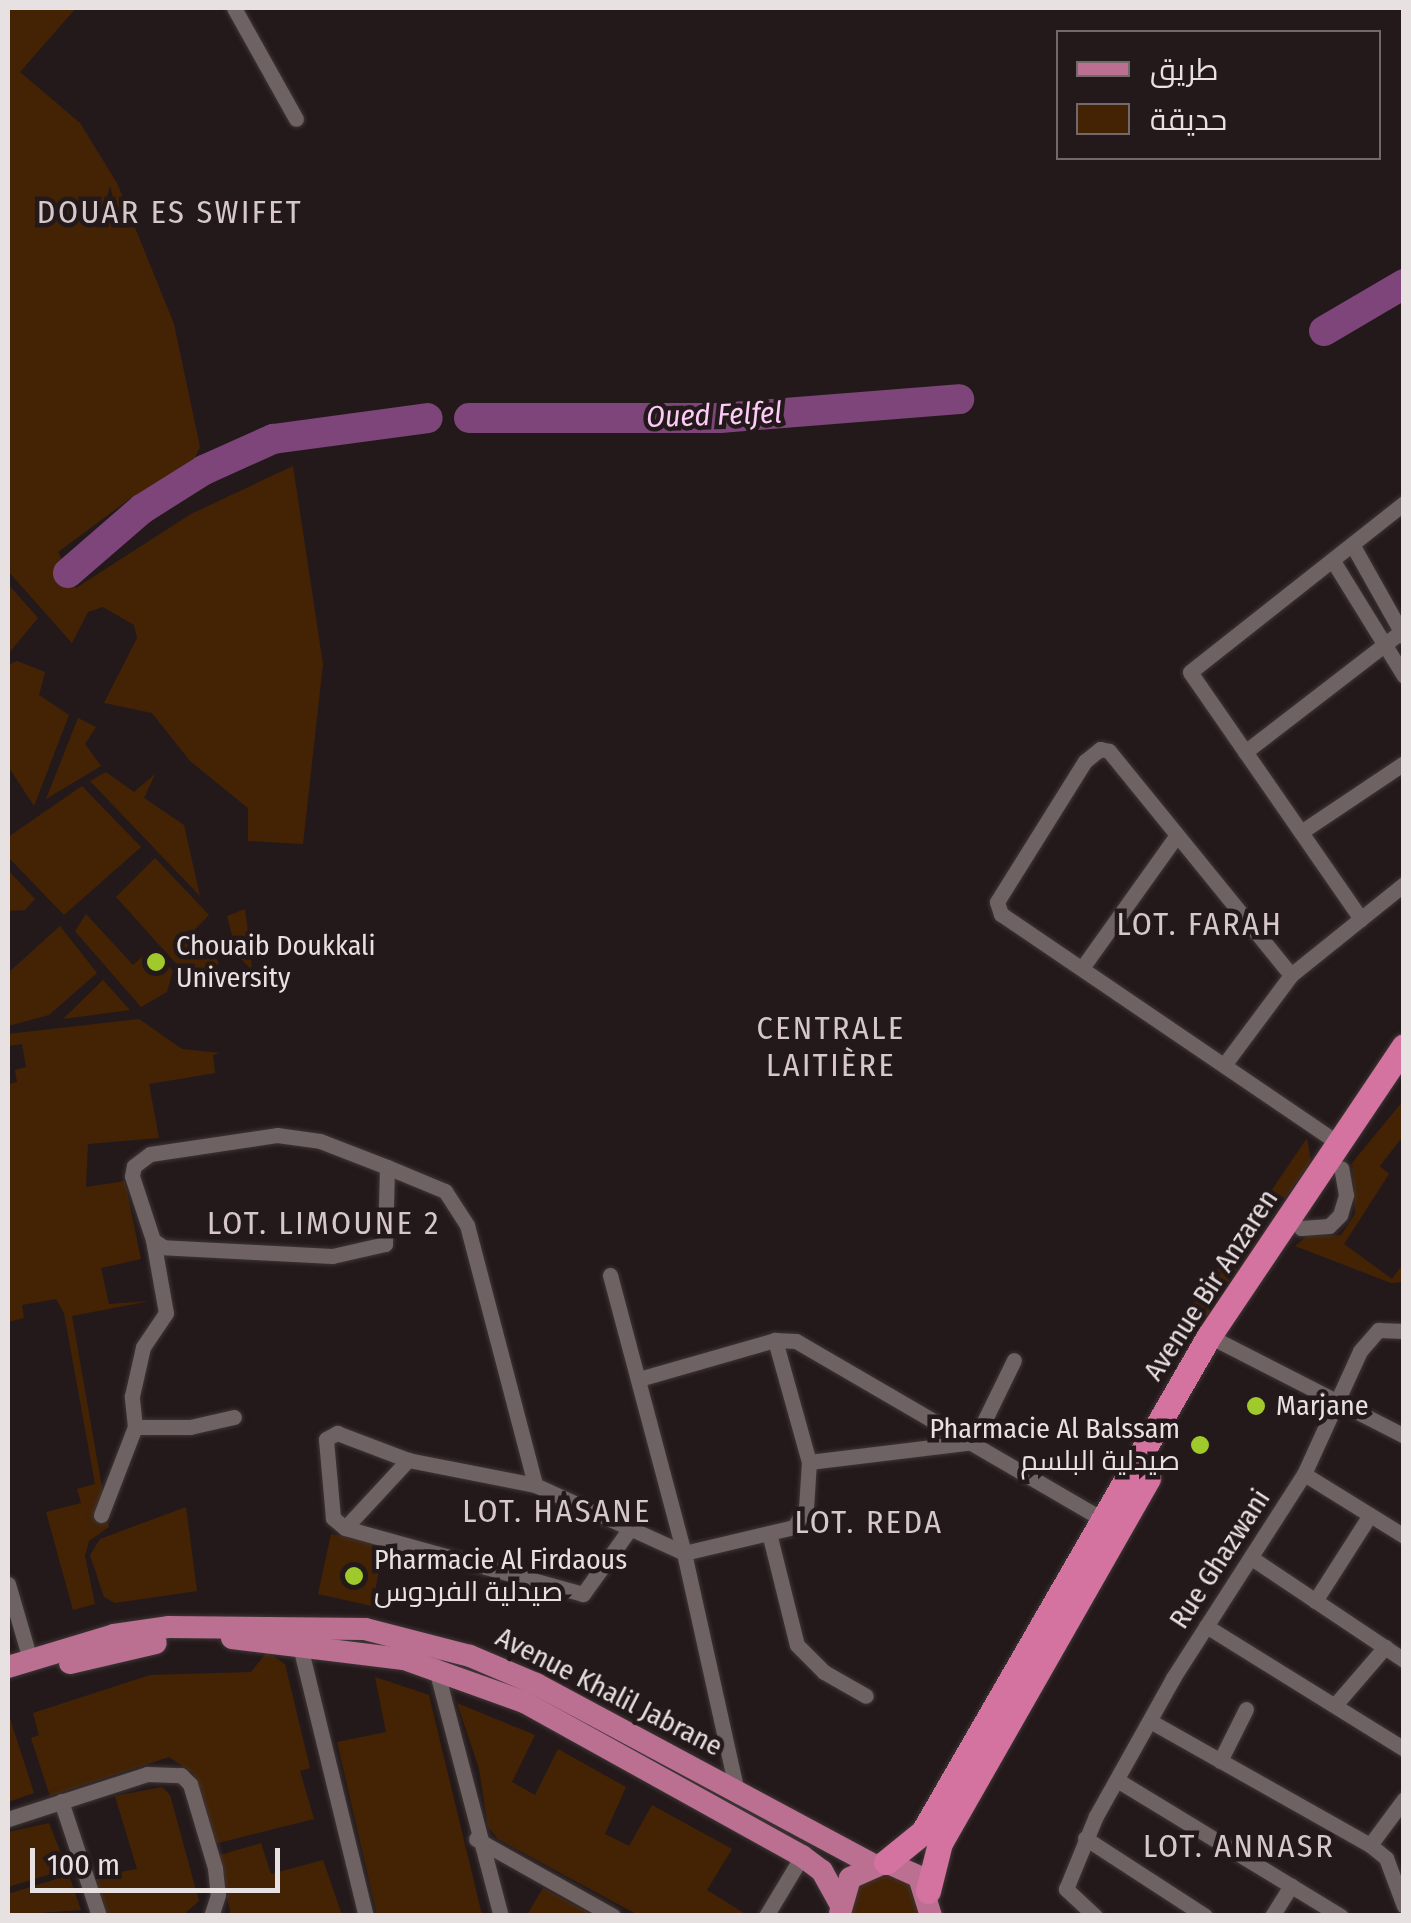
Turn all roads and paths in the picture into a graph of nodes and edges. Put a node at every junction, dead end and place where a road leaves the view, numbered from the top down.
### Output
1 (234, 8) edge
2 (296, 119) dead end
3 (1404, 503) edge
4 (1353, 546) junction
5 (1333, 562) junction
6 (1402, 635) edge
7 (1385, 644) junction
8 (1404, 676) edge
9 (1245, 752) junction
10 (1404, 763) edge
11 (1301, 832) junction
12 (1177, 835) junction
13 (1404, 884) edge
14 (1361, 919) junction
15 (1082, 968) junction
16 (1291, 975) junction
17 (1404, 1046) edge
18 (1224, 1065) junction
19 (1404, 1075) edge
20 (1340, 1156) junction
21 (388, 1167) junction
22 (153, 1240) junction
23 (610, 1276) dead end
24 (1404, 1331) edge
25 (775, 1340) junction
26 (1217, 1340) junction
27 (1014, 1360) dead end
28 (640, 1379) junction
29 (1337, 1402) junction
30 (234, 1417) dead end
31 (135, 1427) junction
32 (1404, 1436) edge
33 (974, 1442) junction
34 (408, 1460) junction
35 (809, 1462) junction
36 (1304, 1474) junction
37 (534, 1485) junction
38 (101, 1514) dead end
39 (1370, 1516) junction
40 (1111, 1524) junction
41 (346, 1528) junction
42 (629, 1530) junction
43 (770, 1534) junction
44 (1404, 1536) edge
45 (684, 1553) junction
46 (1253, 1559) junction
47 (8, 1584) edge
48 (1315, 1601) junction
49 (1206, 1626) junction
50 (300, 1632) junction
51 (1385, 1647) junction
52 (435, 1657) junction
53 (1404, 1660) edge
54 (19, 1663) edge
55 (8, 1680) edge
56 (866, 1696) dead end
57 (540, 1699) junction
58 (1335, 1705) junction
59 (1246, 1709) dead end
60 (1150, 1720) junction
61 (1404, 1748) edge
62 (1220, 1761) junction
63 (1117, 1780) junction
64 (738, 1791) junction
65 (1404, 1799) edge
66 (62, 1801) junction
67 (740, 1818) junction
68 (8, 1819) edge
69 (1085, 1838) junction
70 (476, 1840) junction
71 (1370, 1845) junction
72 (802, 1856) junction
73 (878, 1863) junction
74 (1290, 1885) junction
75 (932, 1906) edge
76 (1404, 1906) edge
77 (840, 1910) edge
78 (98, 1916) edge
79 (211, 1916) edge
80 (366, 1916) edge
81 (501, 1916) edge
82 (613, 1916) edge
83 (766, 1916) edge
84 (1095, 1916) edge
85 (1204, 1916) edge
86 (1272, 1916) edge
87 (1342, 1916) edge

1 - 2 street
3 - 4 street
4 - 5 street
4 - 6 street
5 - 7 street
5 - 9 street
6 - 7 street
7 - 8 street
7 - 9 street
9 - 11 street
10 - 11 street
11 - 14 street
12 - 15 street
12 - 15 street
12 - 16 street
13 - 14 street
14 - 16 street
15 - 18 street
16 - 18 street
17 - 20 highway, Avenue Bir Anzaren
18 - 20 street
19 - 20 highway, Avenue Bir Anzaren
20 - 26 highway, Avenue Bir Anzaren
20 - 26 highway, Avenue Bir Anzaren
21 - 22 street
21 - 22 street
21 - 37 street
22 - 31 street
23 - 28 street
24 - 29 street, Rue Ghazwani
25 - 28 street
25 - 33 street
25 - 35 street
26 - 29 street
26 - 40 highway, Avenue Bir Anzaren
27 - 33 street
28 - 45 street
29 - 32 street
29 - 36 street, Rue Ghazwani
30 - 31 street
31 - 38 street
33 - 35 street
33 - 40 street
34 - 37 street
34 - 41 street
34 - 41 street
35 - 43 street
36 - 39 street
36 - 46 street, Rue Ghazwani
37 - 42 street
39 - 44 street
39 - 48 street
40 - 73 highway, Avenue Bir Anzaren
40 - 75 highway, Avenue Bir Anzaren
41 - 42 street
42 - 45 street
43 - 45 street
43 - 56 street
45 - 64 street
46 - 48 street
46 - 49 street, Rue Ghazwani
47 - 54 street
48 - 51 street
49 - 58 street
49 - 60 street, Rue Ghazwani
50 - 52 main road, Avenue Khalil Jabrane
50 - 54 main road, Avenue Khalil Jabrane
50 - 55 main road, Avenue Khalil Jabrane
50 - 80 street
51 - 53 street
51 - 58 street
52 - 57 main road, Avenue Khalil Jabrane
52 - 70 street
57 - 64 main road, Avenue Khalil Jabrane
57 - 67 main road, Avenue Khalil Jabrane
58 - 61 street
59 - 62 street
60 - 62 street
60 - 63 street, Rue Ghazwani
62 - 71 street
63 - 69 street, Rue Ghazwani
63 - 74 street
64 - 67 street
64 - 73 main road, Avenue Khalil Jabrane
65 - 71 street
66 - 68 street
66 - 78 street
66 - 79 street
67 - 72 main road, Avenue Khalil Jabrane
69 - 84 street, Rue Ghazwani
69 - 85 street
70 - 81 street
70 - 82 street
71 - 76 street
72 - 77 main road, Avenue Khalil Jabrane
72 - 83 street
73 - 75 main road, Avenue Khalil Jabrane
73 - 77 main road
74 - 86 street
74 - 87 street

